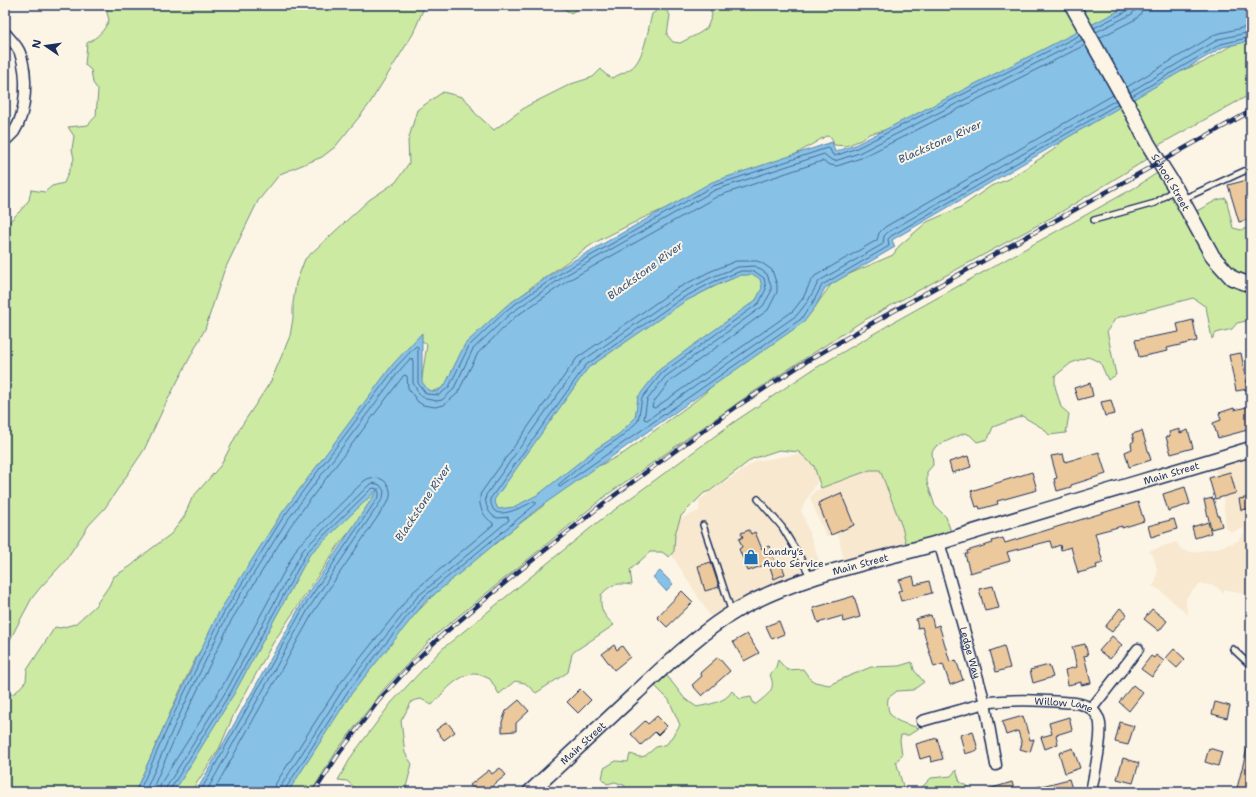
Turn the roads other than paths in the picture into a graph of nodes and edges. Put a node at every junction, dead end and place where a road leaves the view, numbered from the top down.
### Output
1 (1075, 9) edge
2 (5, 33) edge
3 (5, 141) edge
4 (1251, 168) edge
5 (1182, 200) junction
6 (1094, 220) dead end
7 (1251, 285) edge
8 (1251, 449) edge
9 (758, 499) dead end
10 (703, 525) dead end
11 (939, 542) junction
12 (812, 578) junction
13 (732, 614) junction
14 (1138, 649) dead end
15 (1233, 649) dead end
16 (1251, 666) edge
17 (985, 703) junction
18 (1092, 708) junction
19 (922, 722) dead end
20 (996, 765) dead end
21 (530, 792) edge
22 (1091, 792) edge

1 - 5 street, School Street
2 - 3 street
4 - 5 lane
5 - 6 lane
5 - 7 street, School Street
8 - 11 street, Main Street
9 - 12 lane
10 - 13 lane
11 - 12 street, Main Street
11 - 17 street, Ledge Way
12 - 13 street, Main Street
13 - 21 street, Main Street
14 - 18 street, Willow Lane
15 - 16 lane
17 - 18 street, Willow Lane
17 - 19 street, Willow Lane
17 - 20 street, Ledge Way
18 - 22 street

